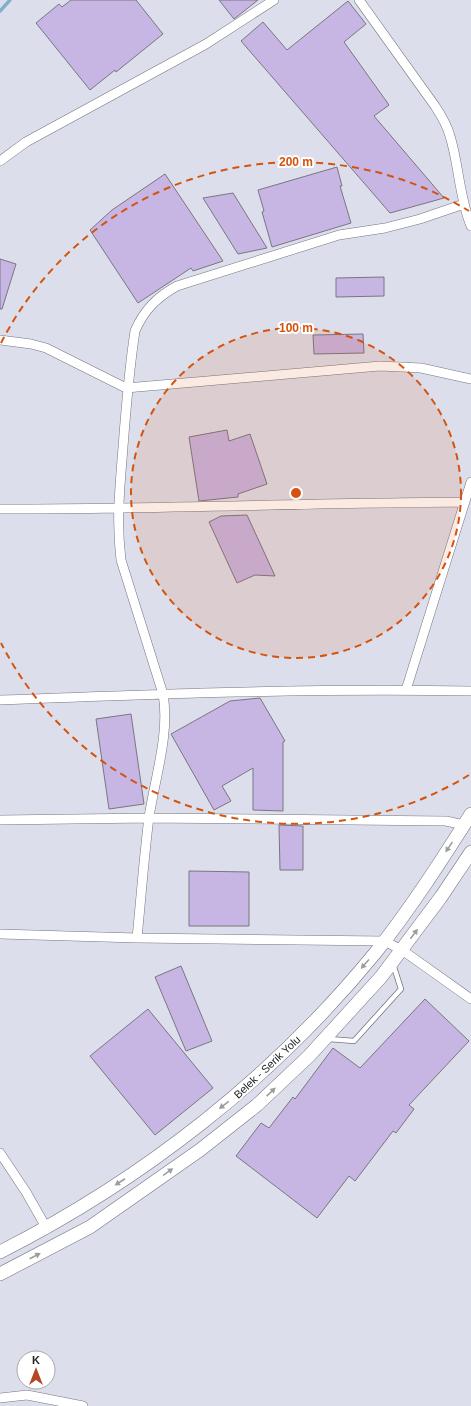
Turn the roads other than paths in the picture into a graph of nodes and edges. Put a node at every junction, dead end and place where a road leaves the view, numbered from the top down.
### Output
1 (274, 0) edge
2 (359, 0) edge
3 (0, 161) edge
4 (464, 204) junction
5 (471, 226) edge
6 (0, 340) edge
7 (471, 379) edge
8 (126, 388) junction
9 (471, 482) edge
10 (465, 502) junction
11 (0, 509) edge
12 (117, 509) junction
13 (406, 690) junction
14 (471, 691) edge
15 (163, 694) junction
16 (0, 700) edge
17 (149, 818) junction
18 (0, 820) edge
19 (468, 820) edge
20 (471, 852) edge
21 (0, 934) edge
22 (137, 938) junction
23 (384, 941) junction
24 (402, 950) junction
25 (392, 962) junction
26 (471, 999) edge
27 (325, 1039) junction
28 (0, 1153) edge
29 (47, 1229) junction
30 (0, 1252) edge
31 (0, 1274) edge
32 (0, 1398) edge
33 (83, 1406) edge

1 - 3 street
2 - 4 street
4 - 5 street
4 - 8 street
6 - 8 street
7 - 8 street
8 - 12 street
9 - 10 street
10 - 12 street
10 - 13 street
11 - 12 street
12 - 15 street
13 - 14 street
13 - 15 street
15 - 16 street
15 - 17 street
17 - 18 street
17 - 19 street
17 - 22 street
19 -> 23 main road, Belek - Serik Yolu
24 -> 20 main road, Belek - Serik Yolu
21 - 22 street
22 - 23 street
23 - 24 street
23 -> 29 main road, Belek - Serik Yolu
24 - 25 main road, Belek - Serik Yolu
24 - 26 street
25 - 27 main road, Belek - Serik Yolu
25 - 27 lane
31 -> 27 main road, Belek - Serik Yolu
28 - 29 street
29 - 30 main road, Belek - Serik Yolu
32 - 33 street

